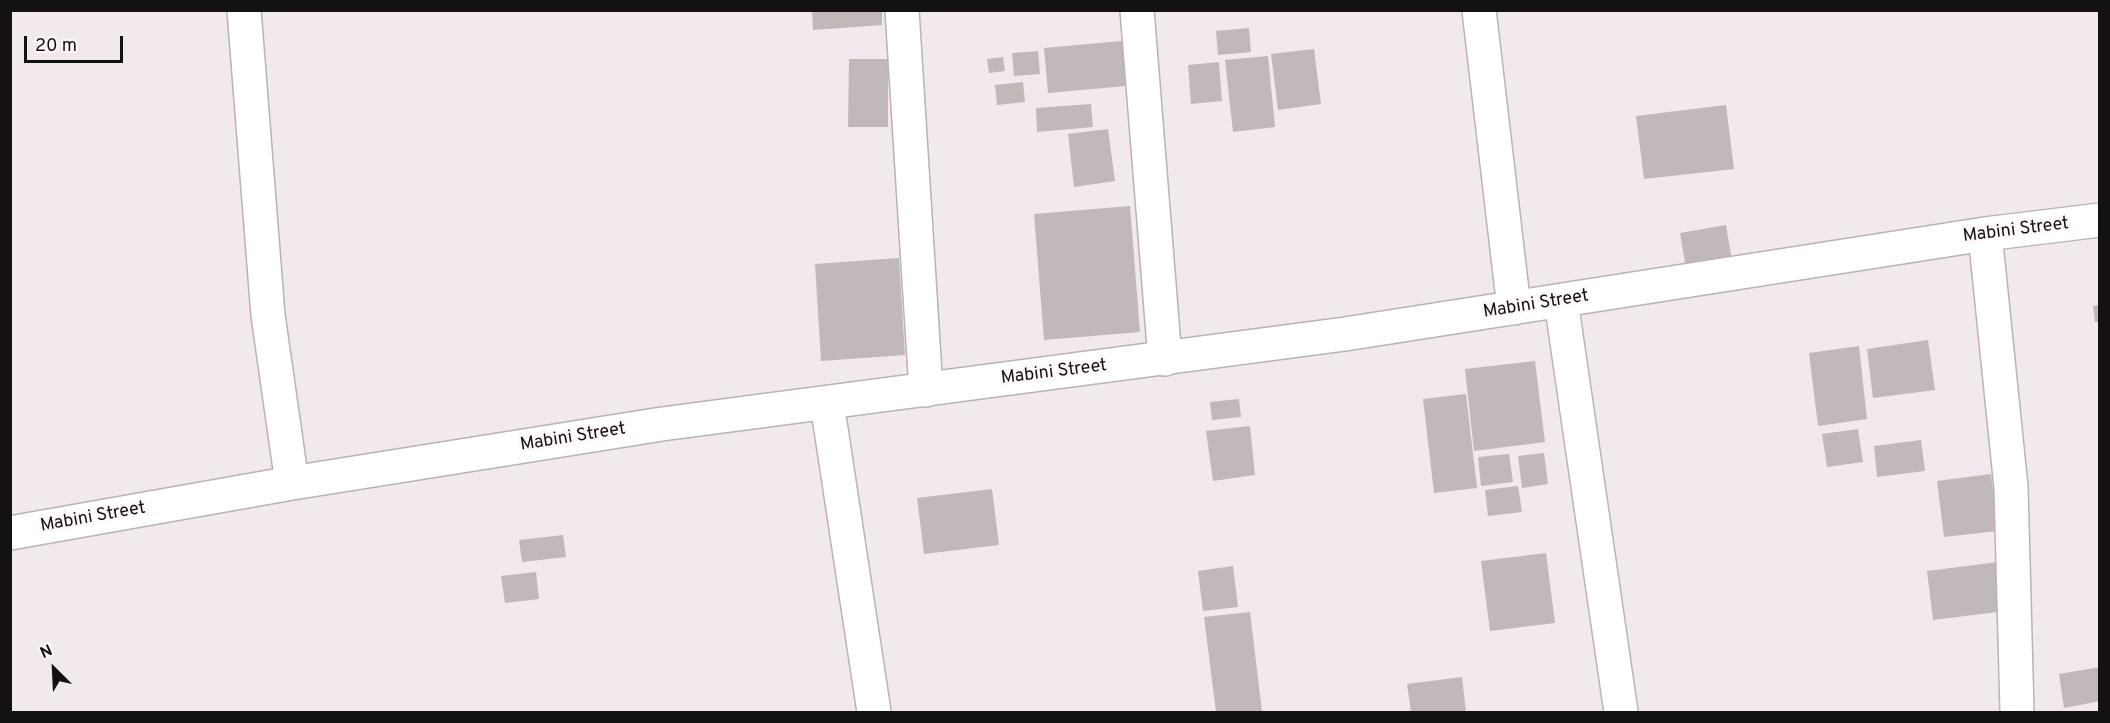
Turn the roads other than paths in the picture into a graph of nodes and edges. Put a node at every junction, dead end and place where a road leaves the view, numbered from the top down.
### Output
1 (244, 10) edge
2 (902, 10) edge
3 (1137, 10) edge
4 (1479, 10) edge
5 (2100, 220) edge
6 (1985, 234) junction
7 (1561, 301) junction
8 (1514, 308) junction
9 (1165, 358) junction
10 (926, 390) junction
11 (827, 403) junction
12 (292, 483) junction
13 (10, 533) edge
14 (874, 712) edge
15 (1621, 712) edge
16 (2017, 712) edge

1 - 12 street
2 - 10 street
3 - 9 street
4 - 8 street
5 - 6 street, Mabini Street
6 - 7 street, Mabini Street
6 - 16 street
7 - 8 street, Mabini Street
7 - 15 street
8 - 9 street, Mabini Street
9 - 10 street, Mabini Street
10 - 11 street, Mabini Street
11 - 12 street, Mabini Street
11 - 14 street
12 - 13 street, Mabini Street

